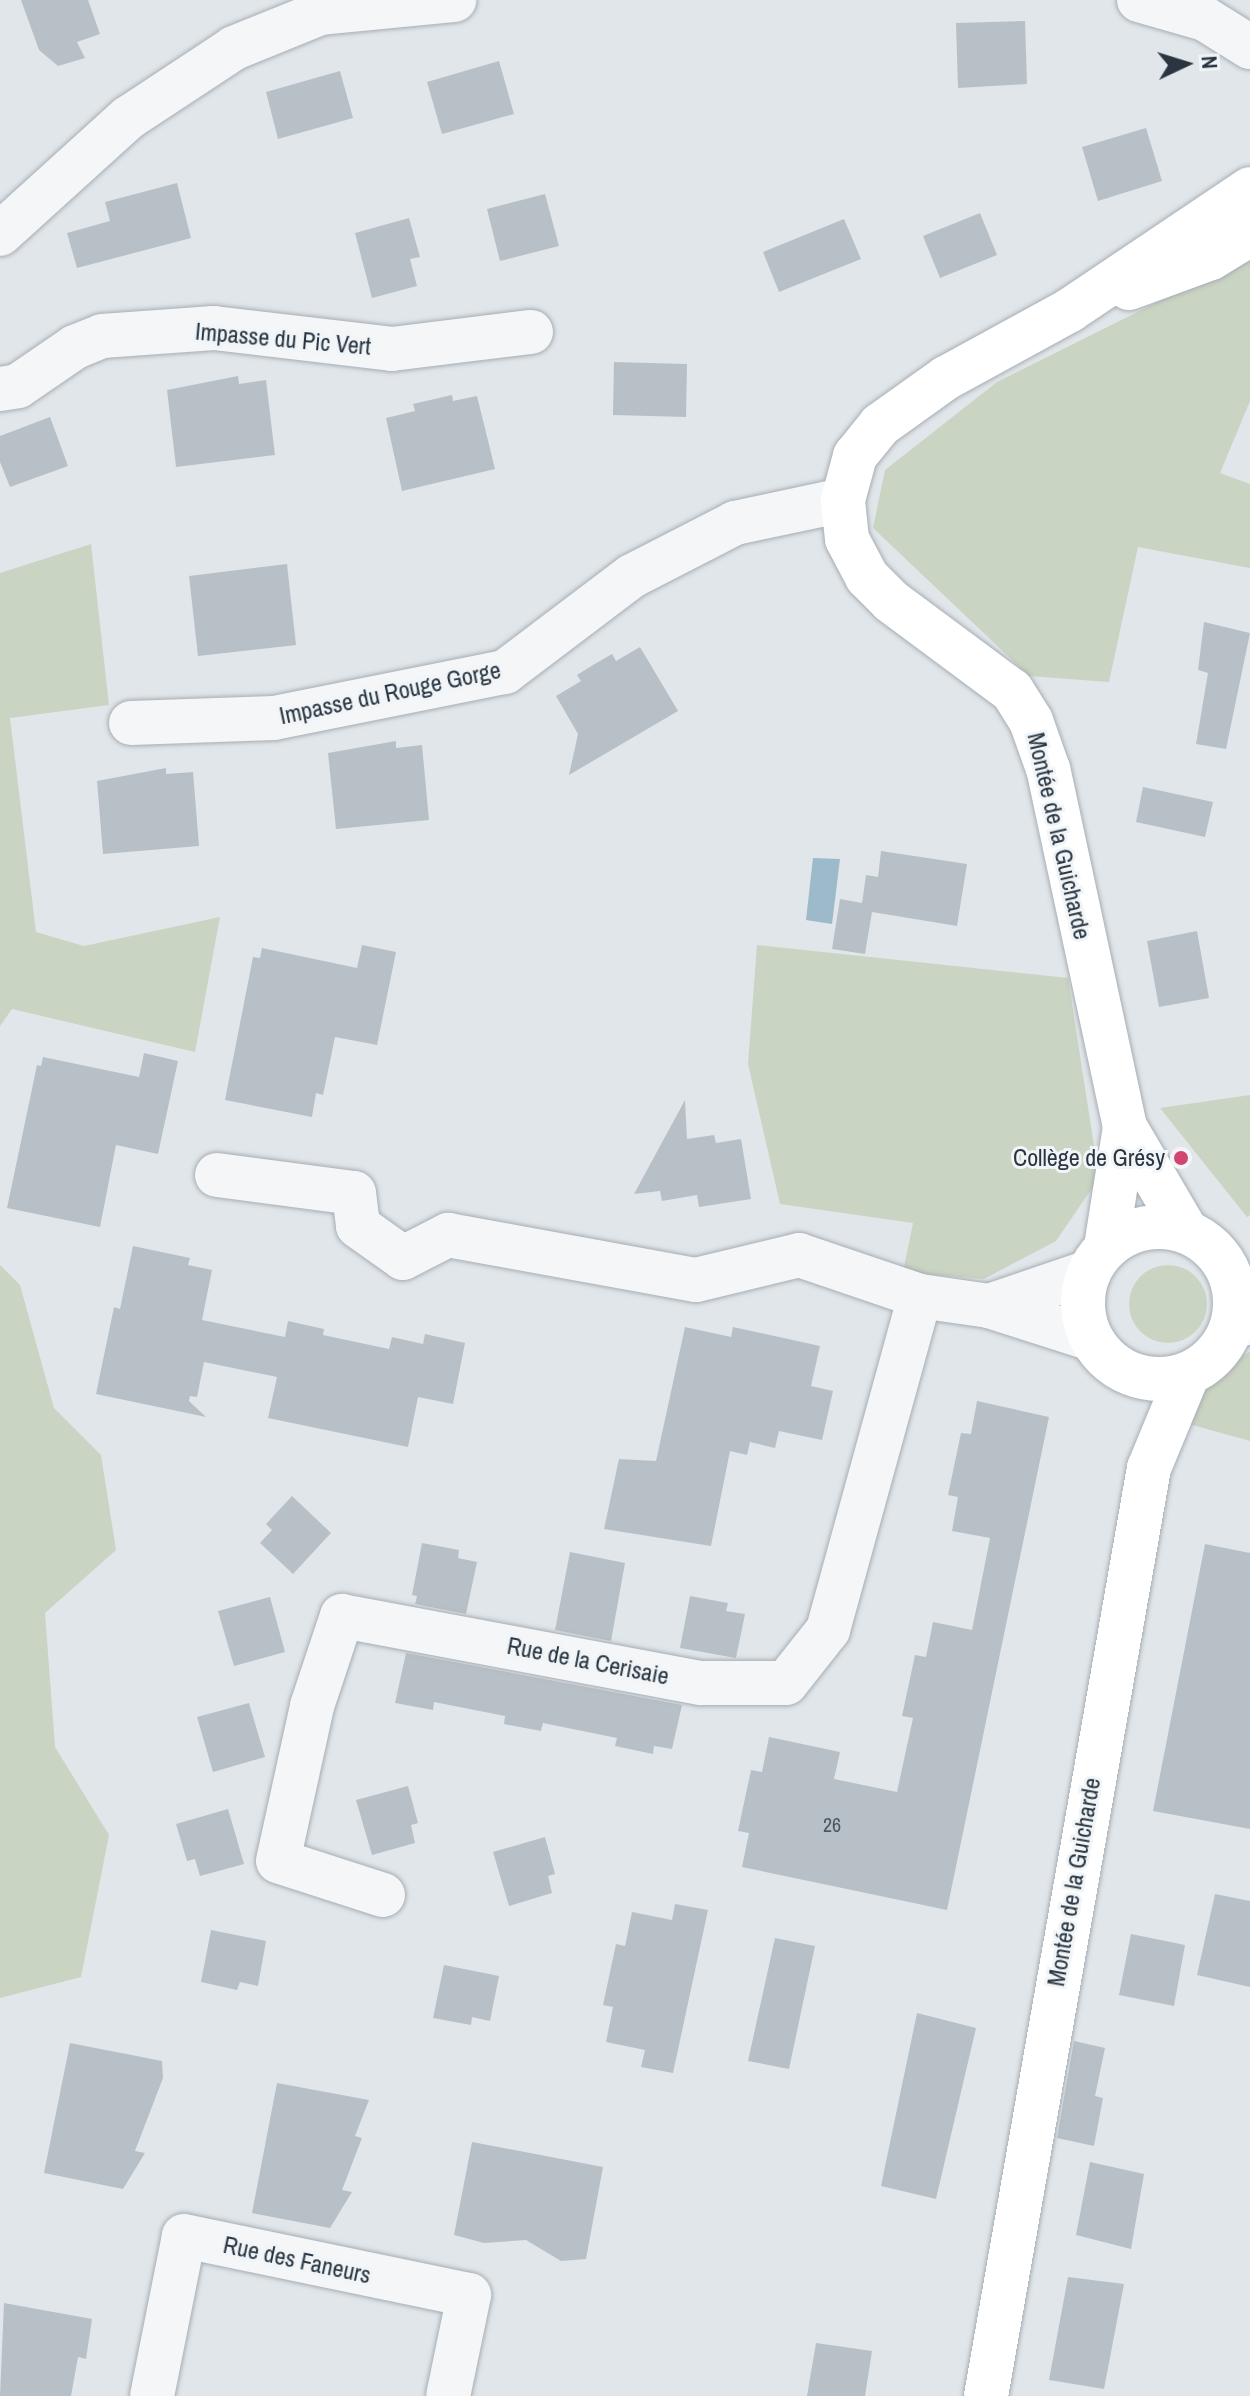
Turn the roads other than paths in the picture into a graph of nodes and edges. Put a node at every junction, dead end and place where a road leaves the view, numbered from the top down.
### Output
1 (454, 0) edge
2 (1139, 0) edge
3 (1244, 47) edge
4 (1250, 189) edge
5 (0, 234) edge
6 (1250, 234) edge
7 (1070, 310) junction
8 (531, 332) dead end
9 (0, 389) edge
10 (843, 500) junction
11 (131, 723) dead end
12 (1125, 1127) junction
13 (217, 1175) dead end
14 (1186, 1231) junction
15 (1098, 1259) junction
16 (920, 1296) junction
17 (989, 1306) junction
18 (1241, 1306) edge
19 (1089, 1338) junction
20 (1130, 1374) junction
21 (1188, 1374) junction
22 (1149, 1468) junction
23 (383, 1895) dead end
24 (152, 2396) edge
25 (448, 2396) edge
26 (986, 2396) edge

1 - 5 street
2 - 3 street
4 - 7 main road, Montée de la Guicharde
6 - 7 main road, Montée de la Guicharde
7 - 10 main road, Montée de la Guicharde
8 - 9 street, Impasse du Pic Vert
10 - 11 street, Impasse du Rouge Gorge
10 - 12 main road, Montée de la Guicharde
12 - 14 main road, Montée de la Guicharde
12 - 15 main road, Montée de la Guicharde
13 - 16 street
14 - 15 main road
14 - 18 main road
15 - 17 street
15 - 19 main road
16 - 17 street
16 - 23 street, Rue de la Cerisaie
17 - 19 street
18 - 21 main road
19 - 20 main road
20 - 21 main road
20 - 22 main road
21 - 22 main road, Montée de la Guicharde
22 - 26 main road, Montée de la Guicharde
24 - 25 street, Rue des Faneurs

